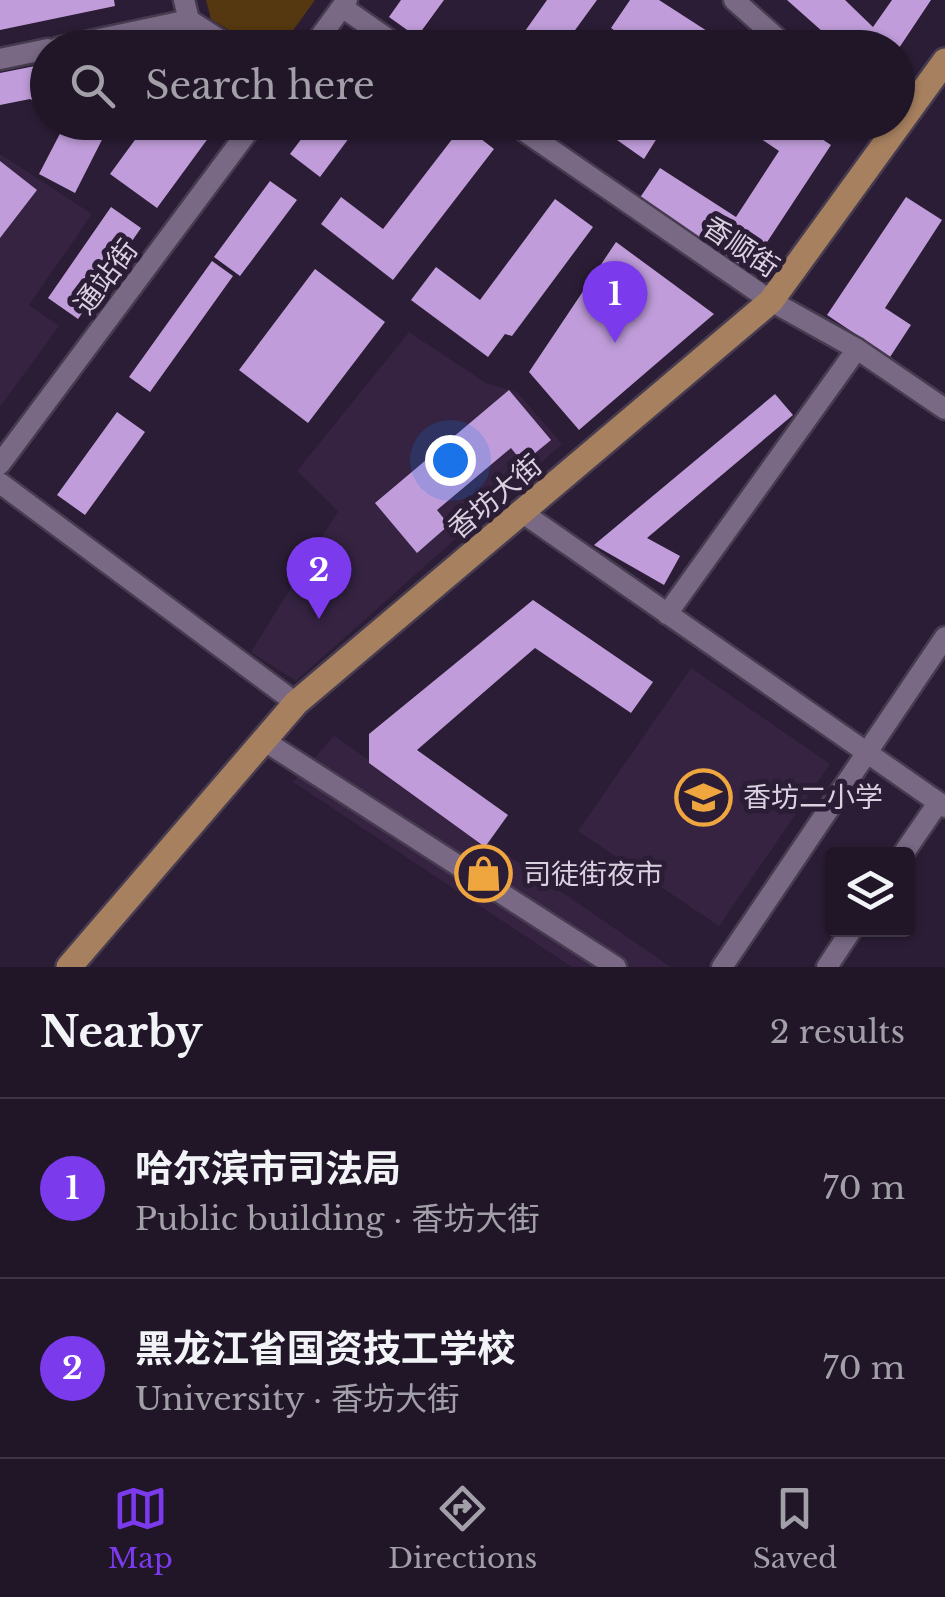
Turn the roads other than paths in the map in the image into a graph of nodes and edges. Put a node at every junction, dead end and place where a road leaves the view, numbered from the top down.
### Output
1 (734, 0) edge
2 (345, 3) edge
3 (186, 10) edge
4 (118, 30) edge
5 (210, 30) edge
6 (325, 30) edge
7 (379, 30) edge
8 (768, 30) edge
9 (30, 53) edge
10 (0, 59) edge
11 (945, 61) edge
12 (915, 93) edge
13 (243, 140) edge
14 (537, 140) edge
15 (875, 140) edge
16 (772, 301) junction
17 (856, 350) junction
18 (945, 410) edge
19 (0, 464) edge
20 (0, 482) edge
21 (522, 513) junction
22 (667, 614) junction
23 (945, 637) edge
24 (296, 702) junction
25 (263, 740) junction
26 (866, 752) junction
27 (942, 805) edge
28 (909, 847) edge
29 (847, 937) edge
30 (69, 967) edge
31 (616, 967) edge
32 (722, 967) edge
33 (827, 967) edge

1 - 8 street
2 - 6 street
2 - 7 street
3 - 4 street
3 - 5 street
9 - 10 street
11 - 12 main road, 香坊大街
13 - 19 street, 通站街
14 - 16 street, 香顺街
15 - 16 main road, 香坊大街
16 - 17 street, 香顺街
16 - 21 main road, 香坊大街
17 - 18 street, 香顺街
17 - 22 street
20 - 24 street
21 - 22 street
21 - 24 main road, 香坊大街
22 - 26 street
23 - 26 street
24 - 25 main road, 香坊大街
25 - 30 main road, 香坊大街
25 - 31 street
26 - 27 street
26 - 32 street
27 - 28 street
29 - 33 street

